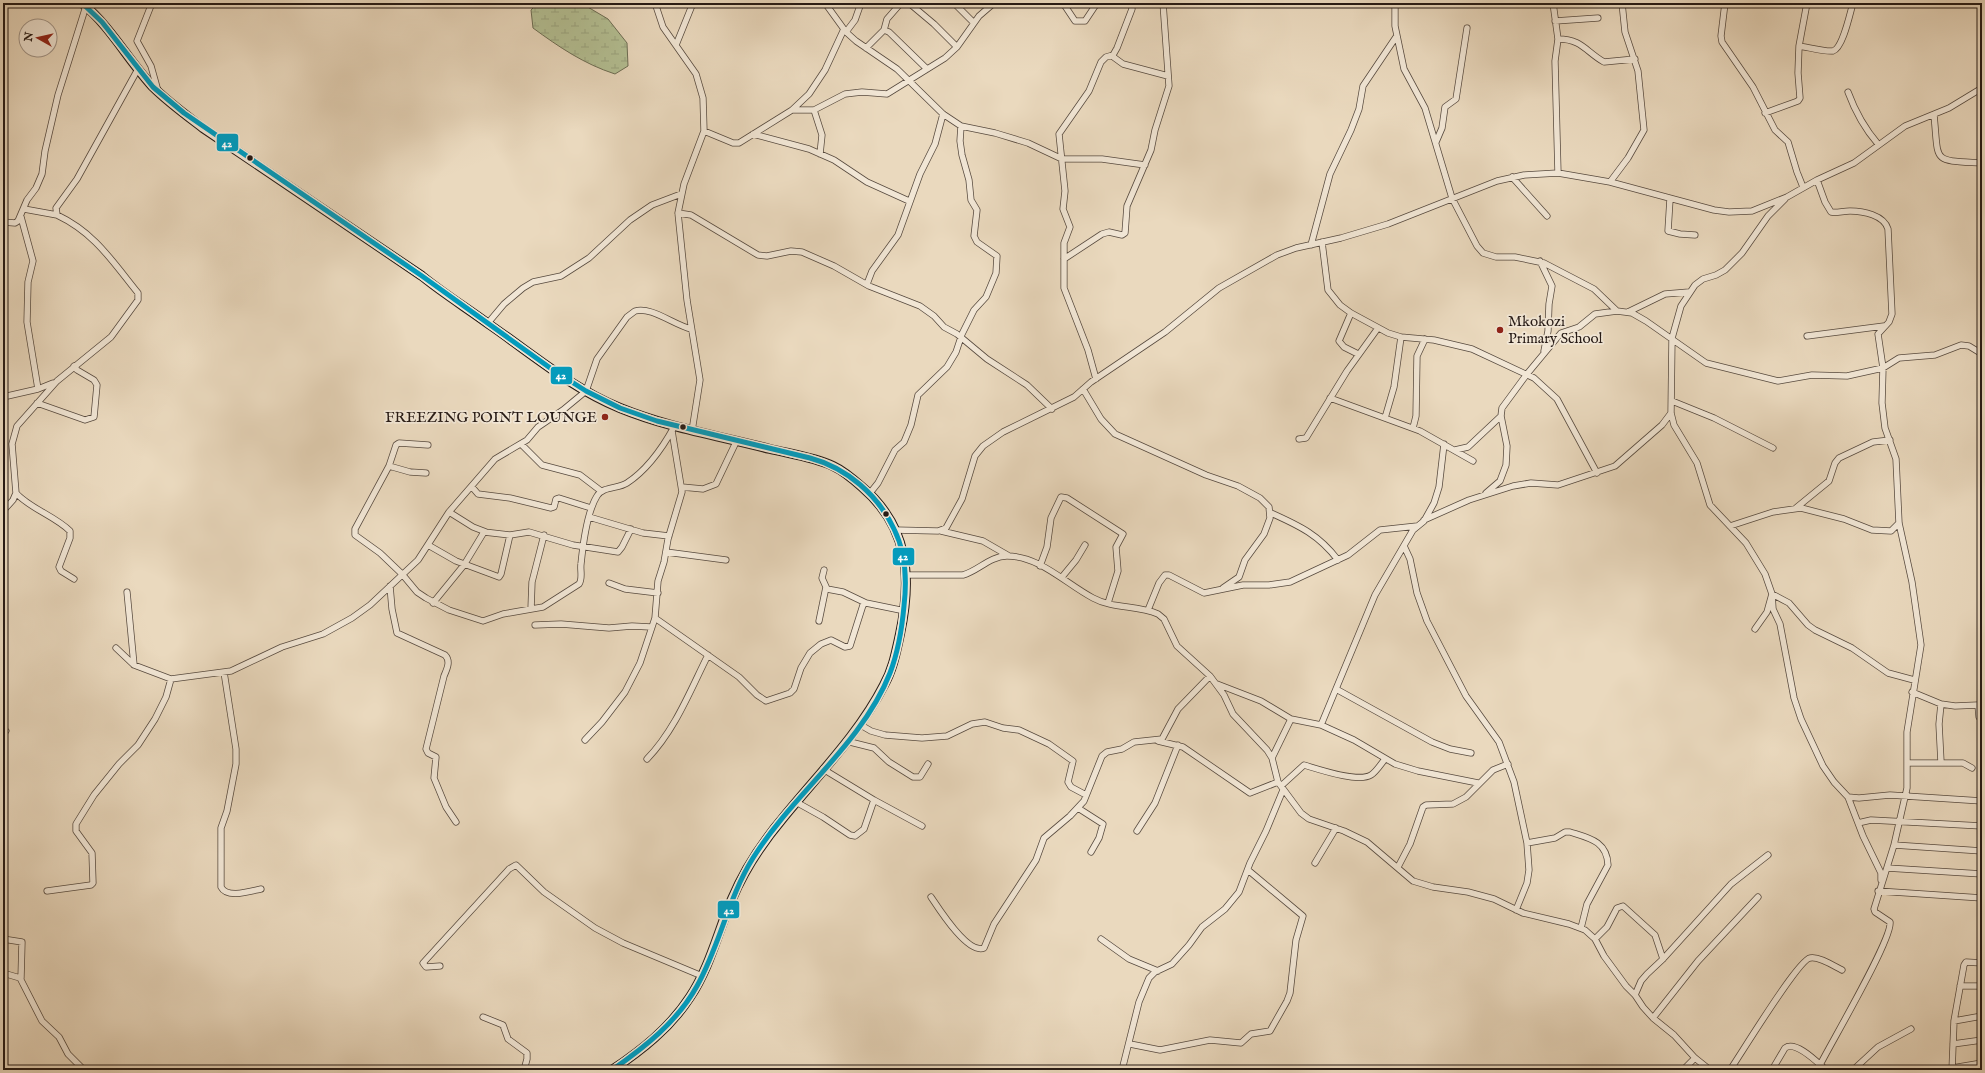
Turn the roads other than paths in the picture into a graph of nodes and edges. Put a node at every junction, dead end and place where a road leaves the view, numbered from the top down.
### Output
1 (152, 3) edge
2 (655, 3) edge
3 (693, 3) edge
4 (825, 3) edge
5 (861, 3) edge
6 (901, 3) edge
7 (909, 3) edge
8 (954, 3) edge
9 (994, 3) edge
10 (1063, 3) edge
11 (1097, 3) edge
12 (1125, 3) edge
13 (1163, 3) edge
14 (1395, 3) edge
15 (1553, 3) edge
16 (1622, 3) edge
17 (1725, 3) edge
18 (1807, 3) edge
19 (1853, 3) edge
20 (84, 5) edge
21 (1132, 5) edge
22 (1598, 18) dead end
23 (1555, 21) junction
24 (974, 23) junction
25 (1467, 28) dead end
26 (845, 30) junction
27 (884, 30) junction
28 (1396, 38) junction
29 (1558, 39) junction
30 (676, 45) junction
31 (1798, 46) junction
32 (957, 47) junction
33 (866, 48) junction
34 (1112, 56) junction
35 (1635, 59) junction
36 (138, 69) junction
37 (927, 69) junction
38 (1168, 76) junction
39 (909, 81) junction
40 (1982, 88) edge
41 (158, 91) junction
42 (1848, 92) dead end
43 (792, 110) junction
44 (814, 110) junction
45 (1765, 113) junction
46 (943, 114) junction
47 (1934, 115) junction
48 (961, 126) junction
49 (704, 131) junction
50 (753, 134) junction
51 (1436, 142) junction
52 (1878, 144) junction
53 (820, 154) junction
54 (1062, 159) junction
55 (1982, 163) edge
56 (1144, 165) junction
57 (1558, 173) junction
58 (1512, 177) junction
59 (1817, 180) junction
60 (1610, 182) junction
61 (1803, 187) junction
62 (681, 194) junction
63 (1787, 197) junction
64 (1452, 198) junction
65 (1670, 199) junction
66 (909, 201) junction
67 (24, 209) junction
68 (678, 213) junction
69 (57, 215) junction
70 (1548, 216) dead end
71 (21, 217) junction
72 (3, 222) edge
73 (1695, 235) dead end
74 (1322, 242) junction
75 (1311, 245) junction
76 (1064, 259) junction
77 (1540, 261) junction
78 (867, 284) junction
79 (1690, 292) junction
80 (1617, 311) junction
81 (1628, 312) junction
82 (1351, 313) junction
83 (488, 323) junction
84 (1884, 326) junction
85 (1378, 328) junction
86 (691, 329) junction
87 (1808, 336) dead end
88 (1401, 337) junction
89 (961, 338) junction
90 (1672, 338) junction
91 (1425, 339) junction
92 (1544, 353) junction
93 (1358, 354) junction
94 (1982, 354) edge
95 (74, 366) junction
96 (1883, 368) junction
97 (1527, 374) junction
98 (1096, 379) junction
99 (57, 381) junction
100 (38, 389) junction
101 (1083, 389) junction
102 (586, 391) junction
103 (3, 397) edge
104 (1330, 398) junction
105 (1672, 401) junction
106 (37, 403) junction
107 (1052, 409) junction
108 (1671, 413) junction
109 (1501, 416) junction
110 (1385, 418) junction
111 (1413, 428) junction
112 (673, 429) junction
113 (692, 431) junction
114 (1298, 439) dead end
115 (737, 440) junction
116 (1890, 440) junction
117 (521, 444) junction
118 (1444, 444) junction
119 (428, 445) dead end
120 (1773, 448) dead end
121 (1456, 450) junction
122 (1473, 461) dead end
123 (389, 466) junction
124 (426, 473) dead end
125 (1597, 473) junction
126 (472, 487) junction
127 (682, 487) junction
128 (601, 491) junction
129 (16, 493) junction
130 (870, 494) junction
131 (1482, 496) junction
132 (591, 508) junction
133 (1796, 508) junction
134 (3, 511) edge
135 (449, 512) junction
136 (1271, 513) junction
137 (589, 517) junction
138 (1424, 521) junction
139 (1899, 523) junction
140 (1417, 526) junction
141 (1730, 526) junction
142 (631, 529) junction
143 (895, 530) junction
144 (941, 531) junction
145 (486, 532) junction
146 (510, 535) junction
147 (544, 535) junction
148 (669, 536) junction
149 (428, 545) junction
150 (1085, 545) dead end
151 (1404, 546) junction
152 (584, 547) junction
153 (666, 552) junction
154 (1009, 556) junction
155 (726, 560) dead end
156 (1338, 560) junction
157 (464, 565) junction
158 (1040, 566) junction
159 (824, 570) dead end
160 (402, 574) junction
161 (907, 575) junction
162 (1062, 577) junction
163 (74, 579) dead end
164 (609, 583) dead end
165 (390, 586) junction
166 (826, 588) junction
167 (1223, 588) junction
168 (127, 592) dead end
169 (658, 593) junction
170 (1772, 594) junction
171 (433, 603) junction
172 (866, 603) junction
173 (1108, 603) junction
174 (531, 609) junction
175 (1148, 610) junction
176 (905, 611) junction
177 (655, 618) junction
178 (819, 621) dead end
179 (536, 625) dead end
180 (651, 627) junction
181 (1755, 629) dead end
182 (116, 648) dead end
183 (708, 655) junction
184 (134, 665) junction
185 (224, 672) junction
186 (1210, 676) junction
187 (171, 679) junction
188 (1914, 680) junction
189 (1217, 684) junction
190 (1336, 689) junction
191 (1912, 692) junction
192 (1941, 704) junction
193 (1291, 720) junction
194 (1982, 721) edge
195 (859, 724) junction
196 (1321, 725) junction
197 (584, 740) dead end
198 (1158, 740) junction
199 (846, 741) junction
200 (1178, 745) junction
201 (1471, 753) dead end
202 (647, 758) dead end
203 (1272, 758) junction
204 (1385, 759) junction
205 (1941, 762) junction
206 (1908, 763) junction
207 (928, 764) dead end
208 (1508, 764) junction
209 (1972, 768) dead end
210 (823, 769) junction
211 (1478, 783) junction
212 (1281, 786) junction
213 (1086, 795) junction
214 (1848, 797) junction
215 (1906, 797) junction
216 (874, 800) junction
217 (1982, 801) edge
218 (796, 802) junction
219 (1078, 808) junction
220 (1900, 821) junction
221 (456, 822) dead end
222 (1858, 823) junction
223 (922, 826) dead end
224 (1982, 826) edge
225 (1336, 828) junction
226 (1137, 831) dead end
227 (1527, 844) junction
228 (1894, 845) junction
229 (1982, 851) edge
230 (1091, 852) dead end
231 (1768, 855) dead end
232 (1315, 863) dead end
233 (1398, 867) junction
234 (1887, 868) junction
235 (1248, 870) junction
236 (1982, 874) edge
237 (1882, 882) junction
238 (261, 889) dead end
239 (47, 891) dead end
240 (1878, 891) junction
241 (932, 897) dead end
242 (1758, 897) dead end
243 (1982, 898) edge
244 (1516, 910) junction
245 (1581, 928) junction
246 (3, 939) edge
247 (1101, 939) dead end
248 (1595, 939) junction
249 (1663, 959) junction
250 (1982, 963) edge
251 (440, 966) dead end
252 (1842, 970) dead end
253 (1158, 971) junction
254 (3, 973) edge
255 (702, 976) junction
256 (21, 978) junction
257 (1960, 986) junction
258 (1982, 986) edge
259 (1636, 995) junction
260 (1982, 1016) edge
261 (483, 1017) dead end
262 (1653, 1018) junction
263 (1954, 1021) junction
264 (1911, 1029) dead end
265 (1982, 1040) edge
266 (1130, 1044) junction
267 (1953, 1044) junction
268 (1695, 1058) junction
269 (1982, 1063) edge
270 (1820, 1065) junction
271 (1952, 1069) edge
272 (84, 1070) edge
273 (524, 1070) edge
274 (612, 1070) edge
275 (1122, 1070) edge
276 (1683, 1070) edge
277 (1710, 1070) edge
278 (1730, 1070) edge
279 (1772, 1070) edge
280 (1815, 1070) edge
281 (1826, 1070) edge
282 (1853, 1070) edge

1 - 41 street
2 - 30 street
3 - 30 street
4 - 26 street
5 - 26 street
6 - 27 street
7 - 32 street
8 - 24 street
9 - 24 street
10 - 11 street
12 - 21 street
13 - 38 street
14 - 28 street
15 - 23 street
16 - 35 street
17 - 45 street
18 - 31 street
19 - 31 street
20 - 36 main road
20 - 67 street
21 - 34 street
22 - 23 street
23 - 29 street
24 - 32 street
25 - 51 street
26 - 33 street
26 - 43 street
27 - 33 street
27 - 37 street
28 - 51 street
28 - 75 street
29 - 35 street
29 - 57 street
30 - 49 street
31 - 45 street
32 - 37 street
33 - 39 street
34 - 38 street
34 - 54 street
35 - 60 street
36 - 41 main road
36 - 69 street
37 - 39 street
38 - 56 street
39 - 44 street
39 - 46 street
40 - 47 street
41 - 83 main road
42 - 52 street
43 - 44 street
43 - 50 street
44 - 53 street
45 - 61 street
46 - 48 street
46 - 66 street
47 - 52 street
47 - 55 street
48 - 54 street
48 - 89 street
49 - 50 street
49 - 62 street
50 - 53 street
51 - 64 street
52 - 59 street
53 - 66 street
54 - 56 street
54 - 76 street
56 - 76 street
57 - 58 street
57 - 60 street
58 - 64 street
58 - 70 street
59 - 61 street
59 - 84 street
60 - 65 street
61 - 63 street
62 - 68 street
62 - 83 street
63 - 65 street
63 - 79 street
64 - 74 street
64 - 77 street
65 - 73 street
66 - 78 street
67 - 69 street
67 - 71 street
68 - 78 street
68 - 86 street
69 - 95 street
71 - 72 street
71 - 100 street
74 - 75 street
74 - 82 street
75 - 98 street
76 - 98 street
77 - 80 street
77 - 92 street
78 - 89 street
79 - 81 street
79 - 90 street
80 - 81 street
80 - 92 street
81 - 90 street
82 - 85 street
82 - 93 street
83 - 102 main road
84 - 87 street
84 - 96 street
85 - 88 street
85 - 93 street
86 - 102 street
86 - 113 street
88 - 91 street
88 - 110 street
89 - 107 street
89 - 130 street
90 - 96 street
90 - 105 street
91 - 97 street
91 - 111 street
92 - 97 street
93 - 104 street
94 - 96 street
95 - 99 street
95 - 106 street
96 - 116 street
97 - 109 street
97 - 125 street
98 - 101 street
99 - 100 street
99 - 106 street
100 - 103 street
101 - 107 street
101 - 136 street
102 - 112 main road
102 - 117 street
104 - 110 street
104 - 114 street
105 - 108 street
105 - 120 street
106 - 129 street
107 - 144 street
108 - 125 street
108 - 141 street
109 - 121 street
109 - 131 street
110 - 111 street
111 - 118 street
112 - 113 main road
112 - 127 street
112 - 128 street
113 - 115 main road
115 - 127 street
115 - 130 main road
116 - 133 street
116 - 139 street
117 - 126 street
117 - 128 street
118 - 121 street
118 - 138 street
119 - 123 street
121 - 122 street
123 - 124 street
123 - 160 street
125 - 131 street
126 - 132 street
126 - 135 street
127 - 148 street
128 - 132 street
129 - 134 street
129 - 163 street
130 - 143 main road
131 - 138 street
132 - 137 street
133 - 139 street
133 - 141 street
135 - 145 street
135 - 149 street
136 - 156 street
136 - 167 street
137 - 142 street
137 - 152 street
138 - 140 street
139 - 188 street
140 - 151 street
140 - 156 street
141 - 170 street
142 - 148 street
142 - 152 street
143 - 144 street
143 - 161 main road
144 - 154 street
145 - 146 street
145 - 157 street
146 - 147 street
146 - 157 street
147 - 152 street
147 - 174 street
148 - 153 street
149 - 157 street
149 - 160 street
150 - 162 street
151 - 190 street
151 - 208 street
152 - 174 street
153 - 155 street
153 - 169 street
154 - 158 street
154 - 161 street
156 - 167 street
157 - 171 street
158 - 162 street
158 - 173 street
159 - 166 street
160 - 165 street
160 - 171 street
161 - 176 main road
162 - 173 street
164 - 169 street
165 - 185 street
165 - 221 street
166 - 172 street
166 - 178 street
167 - 175 street
168 - 184 street
169 - 177 street
170 - 181 street
170 - 188 street
170 - 214 street
171 - 174 street
172 - 176 street
172 - 183 street
173 - 175 street
175 - 186 street
176 - 195 main road
177 - 180 street
177 - 183 street
179 - 180 street
180 - 197 street
182 - 184 street
183 - 202 street
184 - 187 street
185 - 187 street
185 - 238 street
186 - 189 street
186 - 198 street
187 - 239 street
188 - 191 street
189 - 193 street
189 - 203 street
190 - 196 street
190 - 201 street
191 - 192 street
191 - 206 street
192 - 194 street
192 - 205 street
193 - 196 street
193 - 203 street
195 - 199 main road
195 - 213 street
196 - 204 street
198 - 200 street
198 - 213 street
199 - 207 street
199 - 210 main road
200 - 212 street
200 - 226 street
203 - 212 street
204 - 211 street
204 - 212 street
205 - 206 street
205 - 209 street
206 - 215 street
208 - 211 street
208 - 227 street
210 - 216 street
210 - 218 main road
211 - 233 street
212 - 225 street
212 - 235 street
213 - 219 street
214 - 215 street
214 - 222 street
215 - 217 street
215 - 220 street
216 - 218 street
216 - 223 street
218 - 255 main road
219 - 230 street
219 - 241 street
220 - 222 street
220 - 224 street
220 - 228 street
222 - 237 street
225 - 232 street
225 - 233 street
227 - 244 street
227 - 245 street
228 - 229 street
228 - 234 street
231 - 249 street
233 - 244 street
234 - 236 street
234 - 237 street
235 - 253 street
235 - 266 street
237 - 240 street
240 - 243 street
240 - 270 street
242 - 262 street
244 - 245 street
245 - 248 street
246 - 256 street
247 - 253 street
248 - 249 street
248 - 259 street
249 - 259 street
250 - 257 street
251 - 255 street
252 - 278 street
253 - 266 street
254 - 256 street
255 - 274 main road
256 - 272 street
257 - 258 street
257 - 263 street
259 - 262 street
260 - 263 street
261 - 273 street
262 - 268 street
263 - 267 street
264 - 282 street
265 - 267 street
266 - 275 street
267 - 271 street
268 - 276 street
268 - 277 street
269 - 271 street
270 - 279 street
270 - 280 street
270 - 281 street

